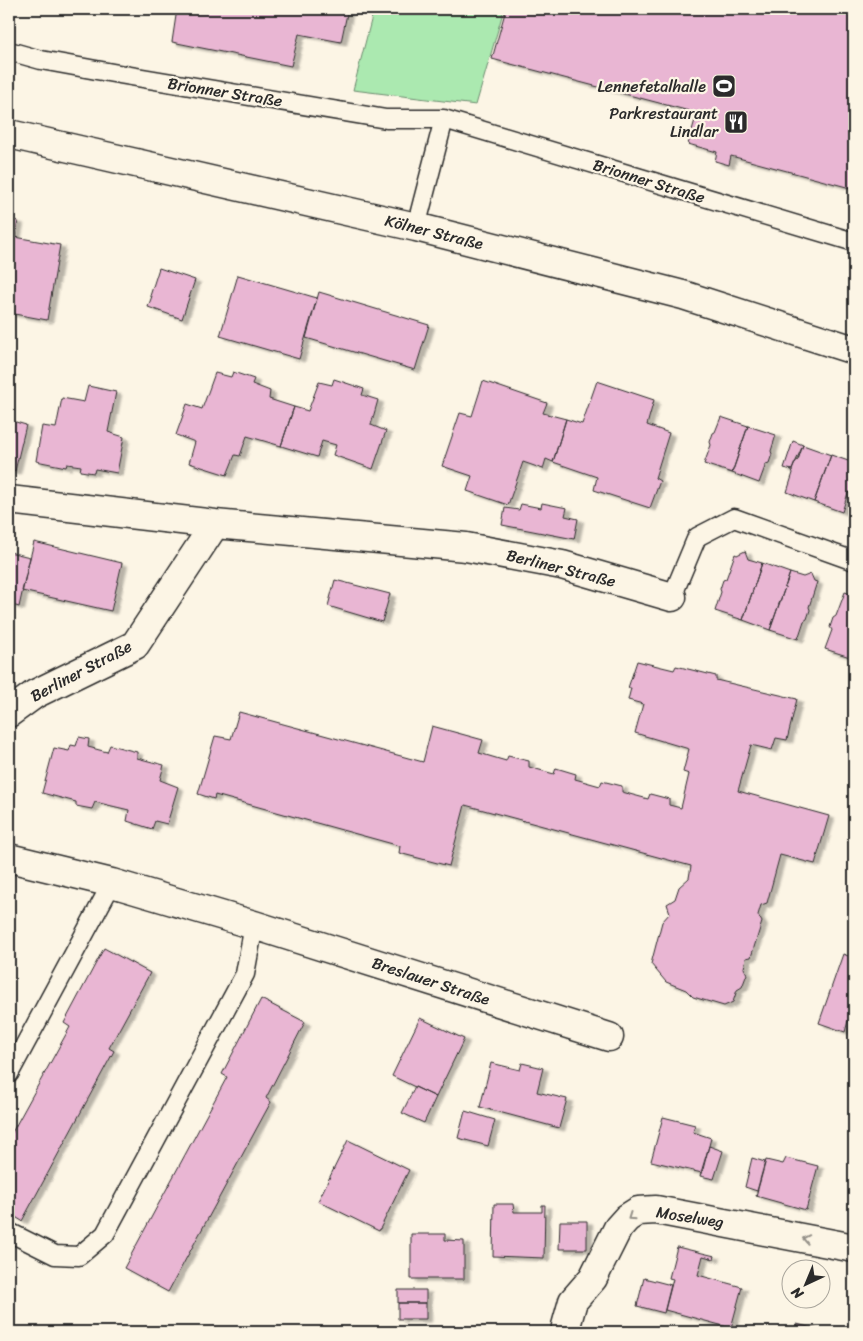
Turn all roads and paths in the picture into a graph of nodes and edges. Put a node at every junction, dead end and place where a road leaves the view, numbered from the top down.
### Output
1 (9, 51) edge
2 (444, 119) junction
3 (9, 134) edge
4 (416, 227) junction
5 (854, 242) edge
6 (854, 350) edge
7 (9, 500) edge
8 (215, 524) junction
9 (854, 561) edge
10 (672, 597) joint
11 (9, 713) edge
12 (9, 858) edge
13 (112, 883) junction
14 (254, 924) junction
15 (609, 1037) dead end
16 (9, 1074) edge
17 (9, 1232) edge
18 (854, 1248) edge
19 (567, 1332) edge

1 - 2 lane, Brionner Straße
2 - 4 lane
2 - 5 lane, Brionner Straße
3 - 4 street, Kölner Straße
4 - 6 street, Kölner Straße
7 - 8 street, Berliner Straße
8 - 10 street, Berliner Straße
8 - 11 street, Berliner Straße
9 - 10 lane, Berliner Straße
12 - 13 street, Breslauer Straße
13 - 14 street, Breslauer Straße
13 - 16 lane
14 - 15 street, Breslauer Straße
14 - 17 lane
18 -> 19 street, Moselweg

